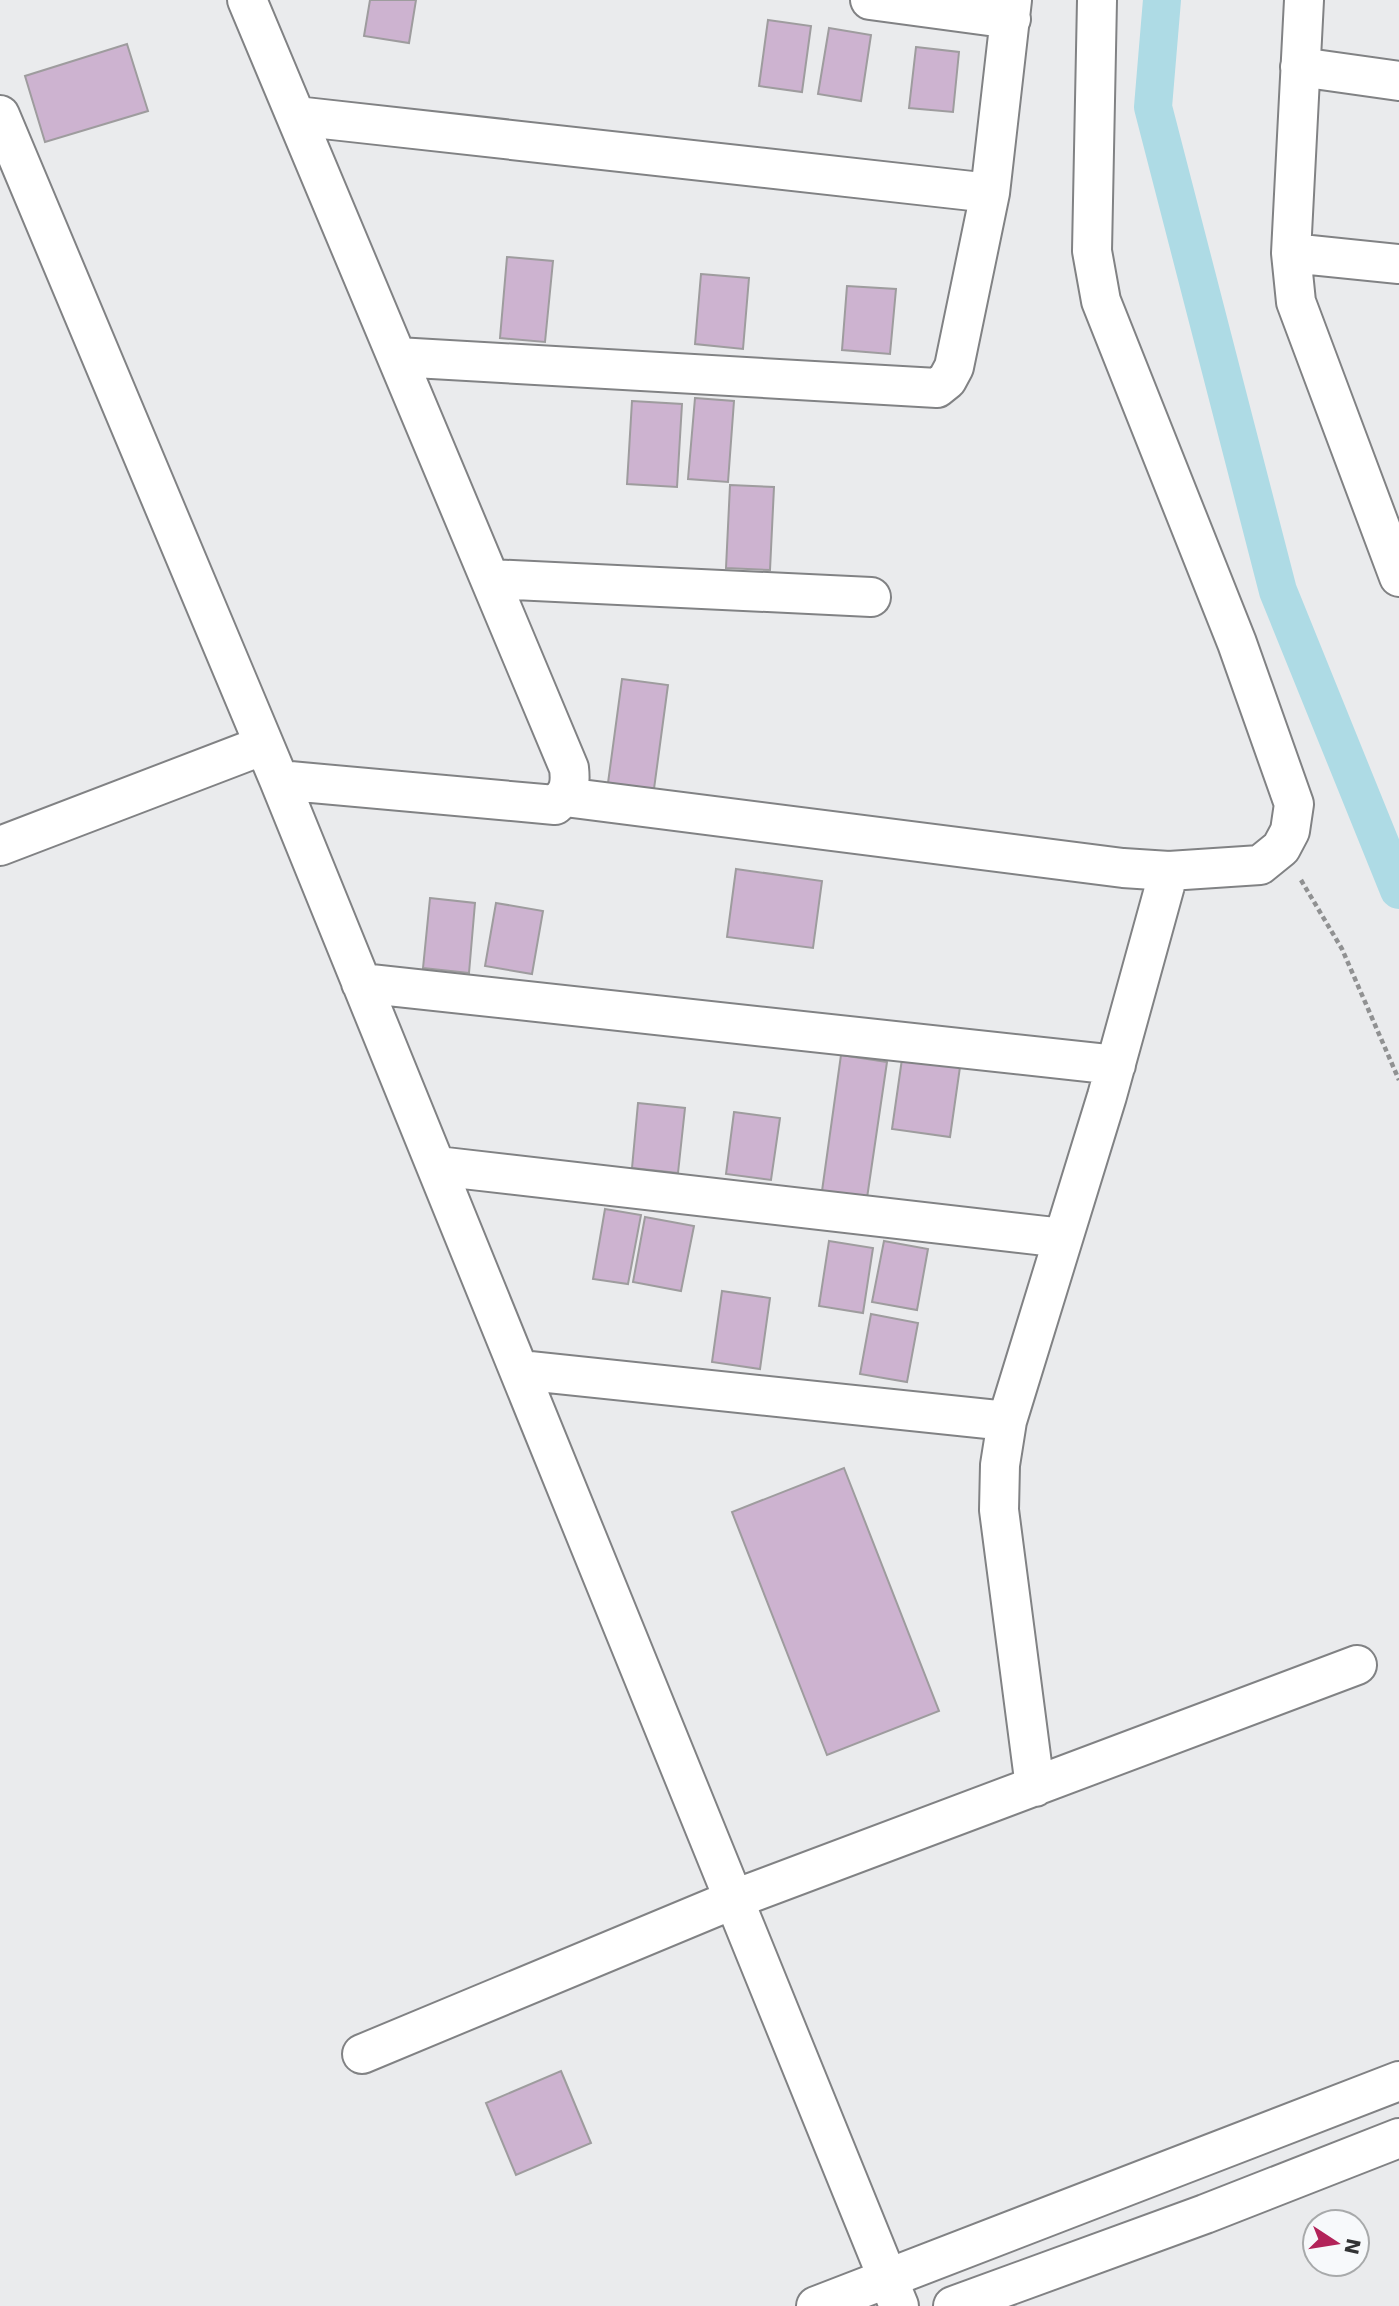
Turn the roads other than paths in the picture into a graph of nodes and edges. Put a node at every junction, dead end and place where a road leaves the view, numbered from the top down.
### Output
1 (247, 0) edge
2 (870, 0) edge
3 (1097, 0) edge
4 (1304, 0) edge
5 (1012, 10) edge
6 (1300, 68) junction
7 (1399, 81) edge
8 (0, 115) edge
9 (296, 116) junction
10 (990, 193) junction
11 (1291, 253) junction
12 (1399, 264) edge
13 (397, 357) junction
14 (1387, 521) edge
15 (1399, 577) edge
16 (490, 579) junction
17 (871, 597) dead end
18 (264, 746) junction
19 (279, 780) junction
20 (565, 797) junction
21 (0, 846) edge
22 (1170, 871) junction
23 (361, 983) junction
24 (1116, 1065) junction
25 (437, 1166) junction
26 (1063, 1238) junction
27 (520, 1370) junction
28 (1007, 1421) junction
29 (1357, 1665) dead end
30 (1035, 1787) junction
31 (732, 1900) junction
32 (362, 2053) dead end
33 (1399, 2081) edge
34 (1399, 2138) edge
35 (895, 2292) edge
36 (816, 2306) edge
37 (953, 2306) edge

1 - 9 street
2 - 5 street
3 - 22 street
4 - 6 street
5 - 10 street
6 - 7 street
6 - 11 street
8 - 18 street
9 - 10 street
9 - 13 street
10 - 13 street
11 - 12 street
11 - 14 street
13 - 16 street
14 - 15 street
16 - 17 street
16 - 20 street
18 - 19 street
18 - 21 street
19 - 20 street
19 - 23 street
20 - 22 street
22 - 24 street
23 - 24 street
23 - 25 street
24 - 26 street
25 - 26 street
25 - 27 street
26 - 28 street
27 - 28 street
27 - 31 street
28 - 30 street
29 - 30 street
30 - 31 street
31 - 32 street
31 - 35 street
33 - 35 street
34 - 37 street
35 - 36 street

